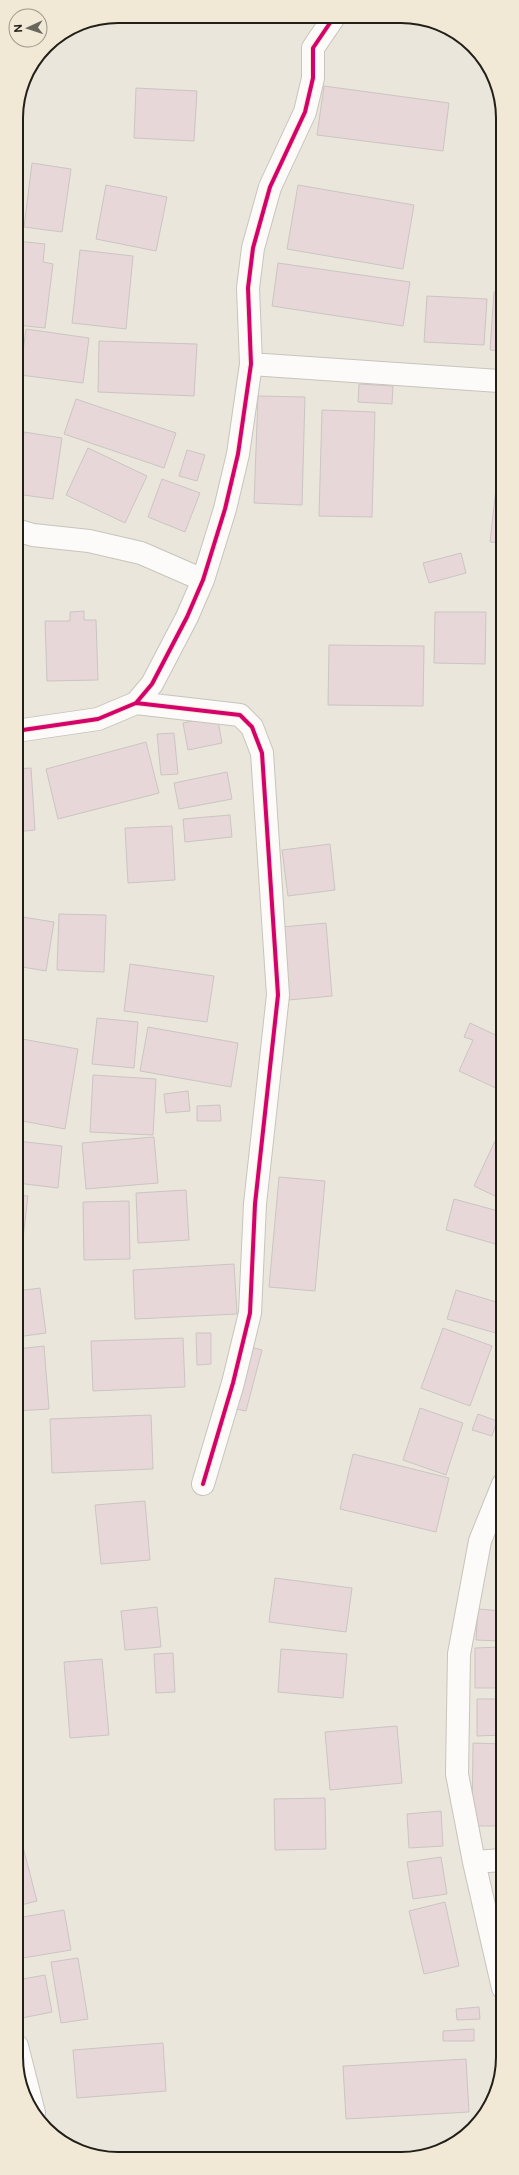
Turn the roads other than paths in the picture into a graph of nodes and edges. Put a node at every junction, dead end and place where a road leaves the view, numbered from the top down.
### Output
1 (329, 23) edge
2 (251, 364) junction
3 (496, 381) edge
4 (23, 532) edge
5 (203, 580) junction
6 (136, 703) junction
7 (23, 730) edge
8 (203, 1484) dead end
9 (496, 1504) edge
10 (496, 1860) edge
11 (474, 1862) junction
12 (496, 1958) edge

1 - 2 street
2 - 3 street
2 - 5 street
4 - 5 street
5 - 6 street
6 - 7 street
6 - 8 street
9 - 11 street
10 - 11 street
11 - 12 street

